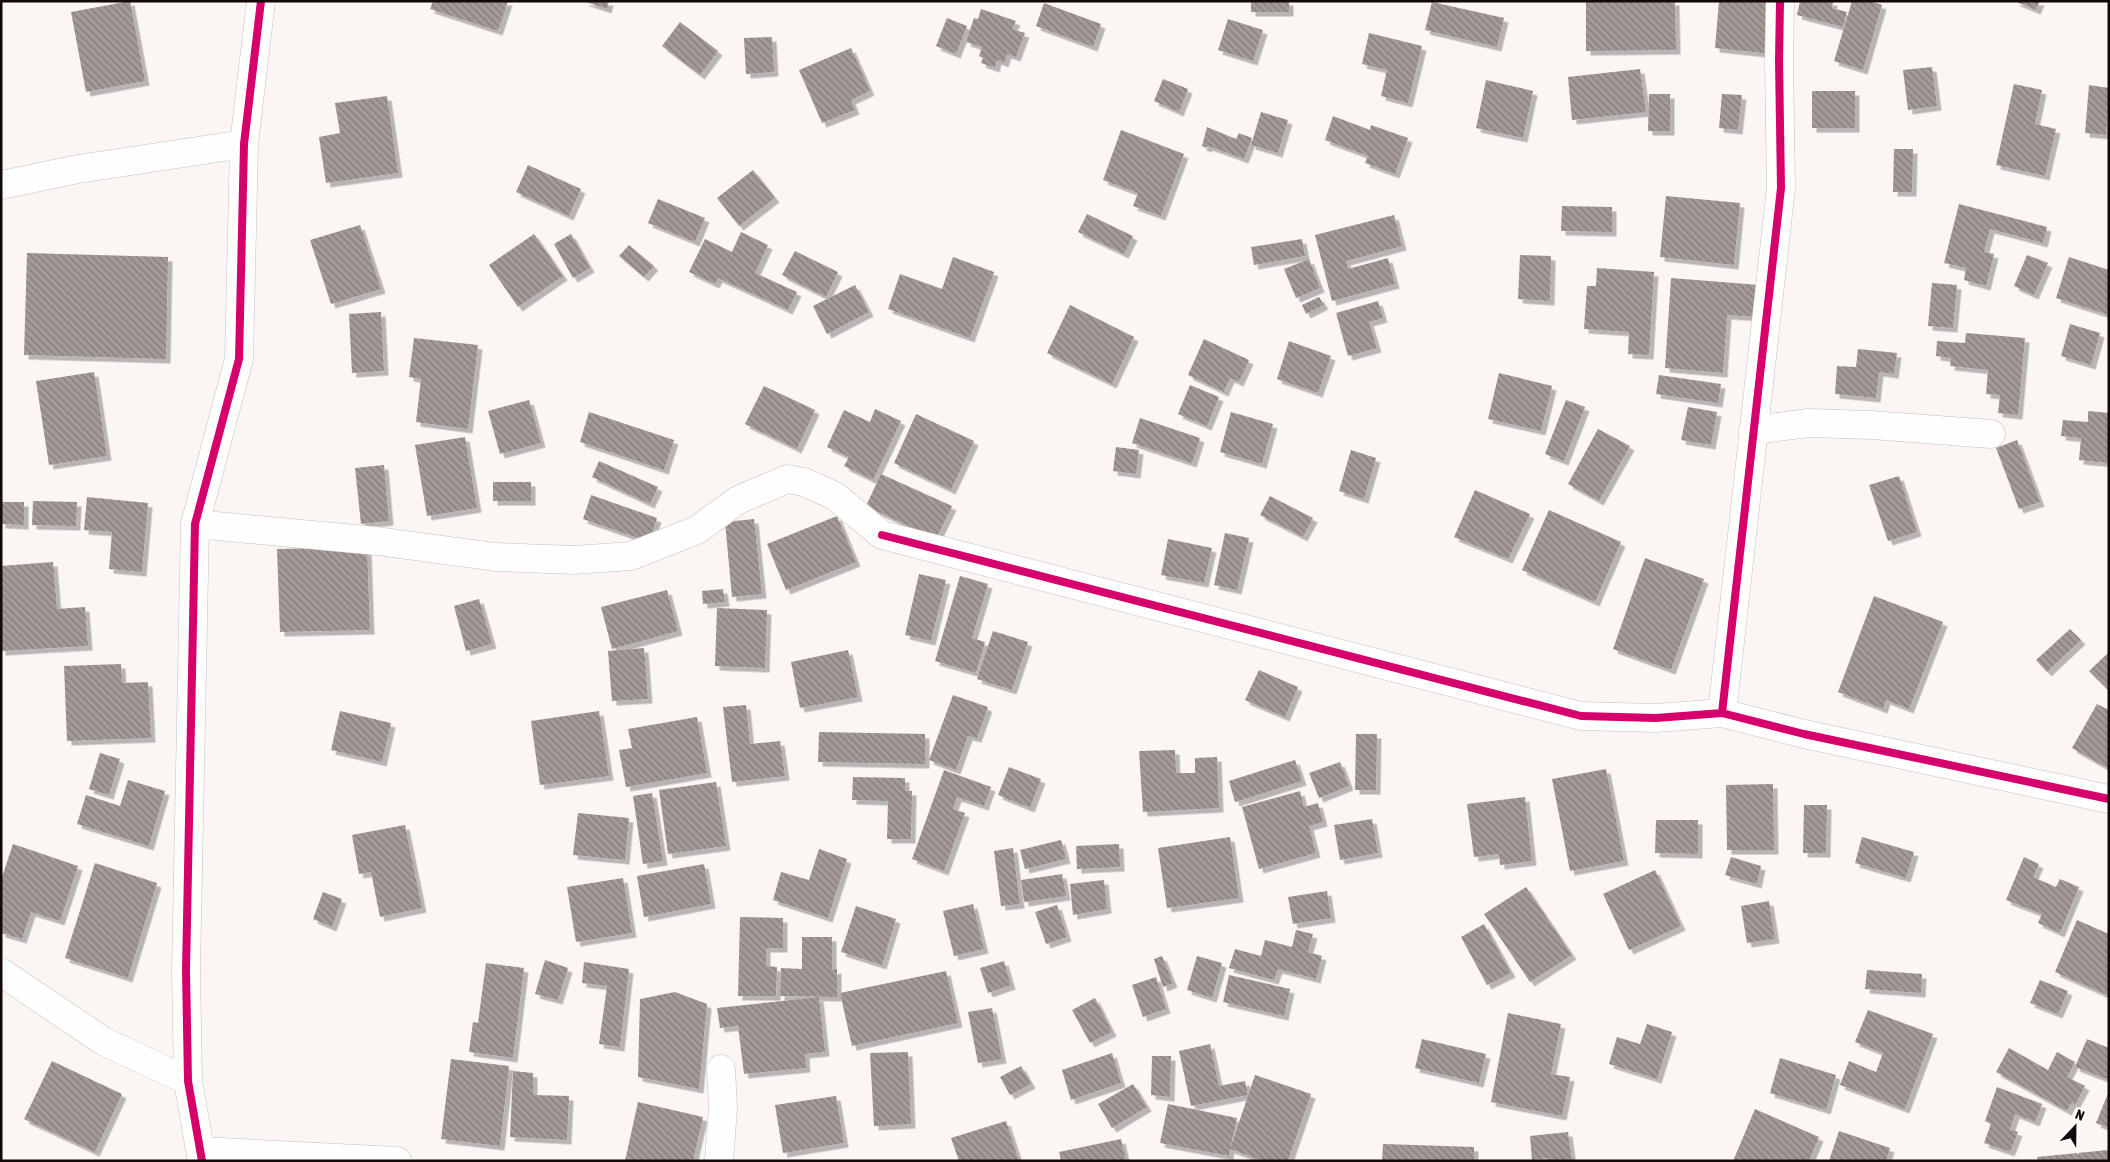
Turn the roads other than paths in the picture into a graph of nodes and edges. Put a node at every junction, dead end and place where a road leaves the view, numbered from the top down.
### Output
1 (261, 1) edge
2 (1780, 1) edge
3 (244, 144) junction
4 (1, 185) edge
5 (1753, 430) junction
6 (1991, 434) dead end
7 (195, 524) junction
8 (1722, 713) junction
9 (2109, 799) edge
10 (1, 972) edge
11 (721, 1069) dead end
12 (188, 1081) junction
13 (201, 1156) edge
14 (397, 1161) edge
15 (719, 1161) edge

1 - 3 street
2 - 5 street
3 - 4 street
3 - 7 street
5 - 6 street
5 - 8 street
7 - 8 street
7 - 12 street
8 - 9 street
10 - 12 street
11 - 15 street
12 - 13 street
13 - 14 street

